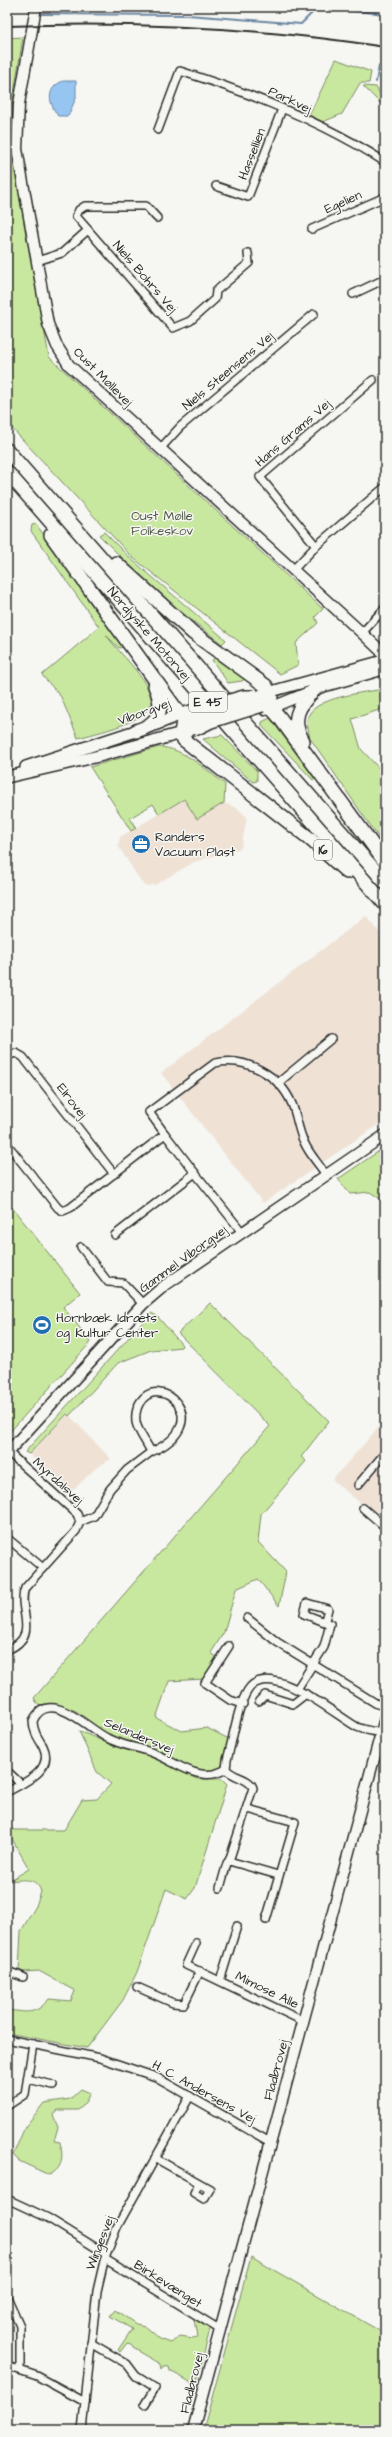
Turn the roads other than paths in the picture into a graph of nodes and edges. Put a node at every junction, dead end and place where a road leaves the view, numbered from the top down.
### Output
1 (36, 7) edge
2 (282, 109) junction
3 (158, 130) dead end
4 (385, 162) edge
5 (216, 186) dead end
6 (385, 197) edge
7 (157, 218) dead end
8 (312, 229) dead end
9 (88, 230) junction
10 (248, 253) dead end
11 (37, 261) junction
12 (385, 278) edge
13 (353, 294) dead end
14 (314, 314) dead end
15 (373, 380) dead end
16 (7, 442) edge
17 (160, 449) junction
18 (7, 450) edge
19 (7, 472) edge
20 (7, 481) edge
21 (385, 487) edge
22 (316, 546) junction
23 (293, 570) junction
24 (385, 608) edge
25 (362, 632) junction
26 (385, 660) edge
27 (148, 669) junction
28 (385, 669) edge
29 (314, 690) junction
30 (264, 701) junction
31 (186, 722) junction
32 (136, 731) junction
33 (7, 776) edge
34 (327, 782) junction
35 (385, 862) edge
36 (385, 882) edge
37 (385, 904) edge
38 (385, 914) edge
39 (331, 1039) dead end
40 (7, 1056) edge
41 (278, 1083) junction
42 (165, 1134) junction
43 (385, 1135) edge
44 (7, 1144) edge
45 (195, 1172) junction
46 (114, 1174) junction
47 (326, 1175) junction
48 (242, 1232) junction
49 (115, 1235) dead end
50 (81, 1247) dead end
51 (143, 1304) junction
52 (8, 1452) edge
53 (151, 1452) junction
54 (385, 1453) edge
55 (358, 1486) dead end
56 (363, 1508) dead end
57 (80, 1522) junction
58 (385, 1527) edge
59 (7, 1538) edge
60 (43, 1568) junction
61 (247, 1618) dead end
62 (325, 1620) dead end
63 (229, 1646) dead end
64 (7, 1650) edge
65 (314, 1664) junction
66 (298, 1689) junction
67 (306, 1694) junction
68 (258, 1701) dead end
69 (243, 1704) junction
70 (385, 1706) edge
71 (385, 1718) edge
72 (380, 1734) junction
73 (226, 1770) junction
74 (7, 1771) edge
75 (21, 1784) junction
76 (7, 1792) edge
77 (248, 1809) junction
78 (230, 1861) junction
79 (278, 1874) junction
80 (220, 1888) dead end
81 (266, 1920) dead end
82 (237, 1926) dead end
83 (196, 1943) dead end
84 (7, 1971) edge
85 (200, 1971) junction
86 (23, 1977) dead end
87 (220, 1981) junction
88 (137, 1987) dead end
89 (303, 2021) junction
90 (7, 2039) edge
91 (33, 2044) junction
92 (28, 2079) junction
93 (53, 2085) dead end
94 (190, 2096) junction
95 (7, 2106) edge
96 (270, 2142) junction
97 (155, 2158) junction
98 (200, 2183) dead end
99 (7, 2199) edge
100 (106, 2256) junction
101 (7, 2297) edge
102 (219, 2330) junction
103 (91, 2343) junction
104 (7, 2366) edge
105 (20, 2369) junction
106 (85, 2402) junction
107 (145, 2404) dead end
108 (82, 2430) edge
109 (193, 2430) edge

1 - 11 main road, Oust Møllevej
2 - 3 street, Parkvej
2 - 4 street, Parkvej
2 - 5 street, Hassellien
6 - 8 street, Egelien
7 - 9 street, Niels Bohrs Vej
9 - 10 street, Niels Bohrs Vej
9 - 11 street
11 - 17 main road, Oust Møllevej
12 - 13 street
14 - 17 street, Niels Steensens Vej
15 - 22 street, Hans Grams Vej
16 - 30 highway
17 - 23 main road, Oust Møllevej
18 - 36 highway, Nordjyske Motorvej / E 45
19 - 37 highway, Nordjyske Motorvej / E 45
20 - 27 highway
21 - 22 street
22 - 23 street
23 - 25 main road, Oust Møllevej
24 - 25 street
25 - 26 main road, Oust Møllevej
26 - 30 main road, Viborgvej
27 - 31 highway
27 - 32 highway
28 - 29 main road, Viborgvej
29 - 30 main road, Viborgvej
29 - 34 highway
30 - 31 highway, bridge
30 - 31 main road, Viborgvej, bridge
30 - 34 highway
31 - 32 main road, Viborgvej
31 - 33 main road, Viborgvej
31 - 38 highway, 16
32 - 33 main road, Viborgvej
34 - 35 highway
39 - 41 street
40 - 46 street, Elrovej
41 - 42 street
41 - 47 street
42 - 45 street
42 - 46 street
43 - 47 main road, Gammel Viborgvej
44 - 46 street
45 - 48 street
45 - 49 street
47 - 48 main road, Gammel Viborgvej
48 - 51 main road, Gammel Viborgvej
50 - 51 street
51 - 52 main road, Gammel Viborgvej
52 - 57 street, Myrdalsvej
53 - 53 street
53 - 57 street
54 - 55 street
56 - 58 street
57 - 60 street, Myrdalsvej
59 - 60 street
60 - 64 street, Myrdalsvej
61 - 65 street
62 - 65 street
63 - 69 street
65 - 66 street
65 - 70 street
66 - 67 street
66 - 69 street
67 - 68 street
67 - 72 street
69 - 73 street
71 - 72 main road, Fladbrovej
72 - 89 main road, Fladbrovej
73 - 75 street, Selandersvej
73 - 77 street
74 - 75 street
75 - 76 street, Selandersvej
77 - 78 street
77 - 79 street
78 - 79 street
78 - 80 street
79 - 81 street
82 - 87 street, Mimose Alle
83 - 85 street, Mimose Alle
84 - 86 street
85 - 87 street, Mimose Alle
85 - 88 street
87 - 89 street, Mimose Alle
89 - 96 main road, Fladbrovej
90 - 91 street, H. C. Andersens Vej
91 - 92 street
91 - 94 street, H. C. Andersens Vej
92 - 93 street
92 - 95 street
94 - 96 street, H. C. Andersens Vej
94 - 97 street, Wingesvej
96 - 102 main road, Fladbrovej
97 - 98 street
97 - 100 street, Wingesvej
99 - 100 street, Birkevænget
100 - 102 street, Birkevænget
100 - 103 street, Wingesvej
101 - 105 street
102 - 109 main road, Fladbrovej
103 - 106 street, Wingesvej
103 - 107 street
104 - 105 street
105 - 106 street
106 - 108 street, Wingesvej

